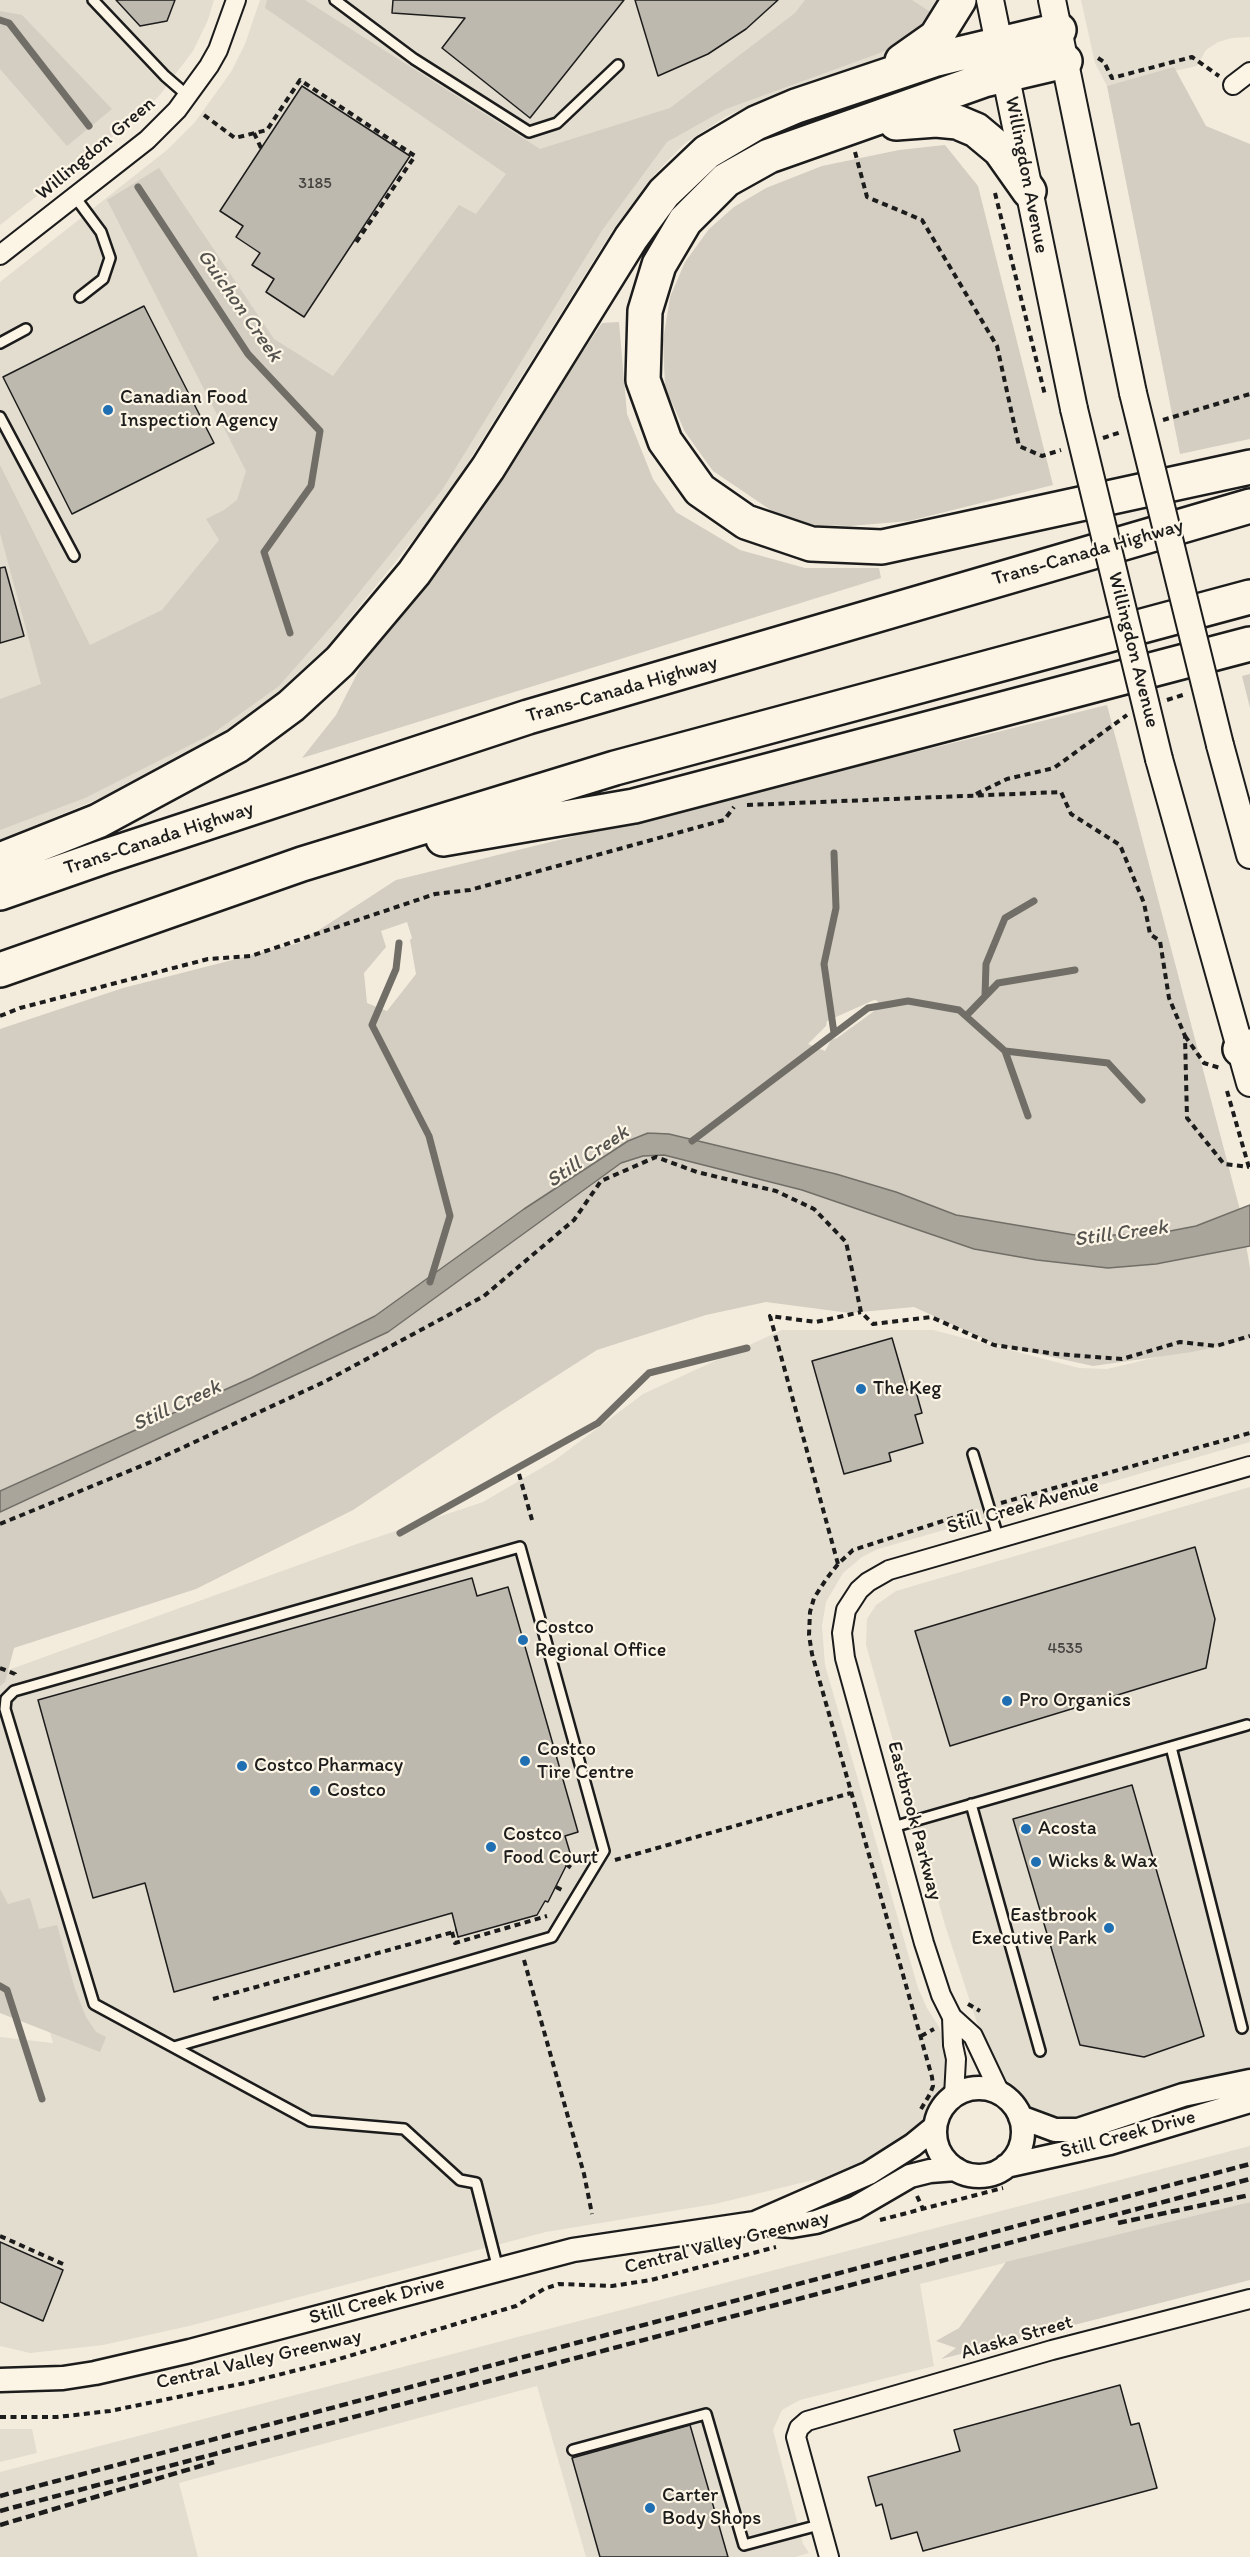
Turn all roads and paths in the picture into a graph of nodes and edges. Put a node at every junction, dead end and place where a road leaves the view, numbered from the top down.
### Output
1 (93, 0) edge
2 (236, 0) edge
3 (335, 0) edge
4 (959, 0) edge
5 (990, 0) edge
6 (1059, 30) edge
7 (1003, 58) junction
8 (1098, 58) dead end
9 (618, 65) dead end
10 (1250, 72) edge
11 (1233, 86) joint
12 (850, 88) junction
13 (188, 96) junction
14 (204, 116) dead end
15 (849, 128) junction
16 (254, 133) junction
17 (261, 148) dead end
18 (994, 187) dead end
19 (1029, 191) junction
20 (75, 197) junction
21 (356, 244) dead end
22 (0, 255) edge
23 (80, 297) dead end
24 (26, 329) dead end
25 (0, 343) edge
26 (1250, 394) edge
27 (1046, 397) dead end
28 (0, 417) edge
29 (1152, 423) dead end
30 (1130, 430) dead end
31 (1097, 440) dead end
32 (1064, 450) dead end
33 (1250, 467) edge
34 (1250, 506) edge
35 (74, 556) dead end
36 (1250, 597) edge
37 (1250, 644) edge
38 (1196, 691) dead end
39 (1164, 701) dead end
40 (1132, 711) dead end
41 (973, 796) junction
42 (1250, 855) edge
43 (0, 860) edge
44 (302, 864) junction
45 (0, 893) edge
46 (0, 970) edge
47 (0, 1016) edge
48 (1185, 1036) junction
49 (1237, 1054) edge
50 (1250, 1081) edge
51 (1249, 1167) edge
52 (861, 1312) junction
53 (1250, 1336) edge
54 (1250, 1433) edge
55 (973, 1454) dead end
56 (1250, 1466) edge
57 (519, 1474) dead end
58 (1006, 1502) dead end
59 (974, 1511) dead end
60 (532, 1520) dead end
61 (0, 1524) edge
62 (998, 1537) junction
63 (838, 1564) junction
64 (842, 1633) joint
65 (1247, 1725) dead end
66 (1171, 1747) junction
67 (851, 1793) junction
68 (971, 1804) junction
69 (893, 1827) junction
70 (615, 1860) dead end
71 (566, 1864) dead end
72 (584, 1868) dead end
73 (574, 1870) junction
74 (556, 1887) dead end
75 (562, 1890) junction
76 (557, 1899) dead end
77 (552, 1908) dead end
78 (518, 1921) dead end
79 (516, 1929) junction
80 (524, 1960) dead end
81 (213, 1999) dead end
82 (952, 2017) junction
83 (1242, 2028) dead end
84 (174, 2047) junction
85 (1040, 2051) dead end
86 (1250, 2081) edge
87 (1000, 2093) junction
88 (954, 2096) junction
89 (1250, 2101) edge
90 (920, 2110) dead end
91 (1020, 2117) junction
92 (935, 2127) junction
93 (956, 2169) junction
94 (1010, 2176) junction
95 (592, 2214) dead end
96 (879, 2221) dead end
97 (755, 2223) junction
98 (0, 2236) edge
99 (780, 2246) dead end
100 (63, 2264) dead end
101 (498, 2270) junction
102 (1250, 2299) edge
103 (0, 2380) edge
104 (0, 2417) edge
105 (573, 2450) dead end
106 (819, 2524) junction
107 (829, 2557) edge

1 - 13 lane
2 - 13 street, Willingdon Green
3 - 9 lane
4 - 12 highway
5 - 7 main road, Willingdon Avenue
6 - 7 highway
6 - 42 main road, bridge
7 - 12 highway
7 - 15 highway
7 - 19 main road, Willingdon Avenue
8 - 11 path
10 - 11 street
12 - 43 highway
13 - 20 street, Willingdon Green
14 - 16 path
15 - 19 highway
15 - 32 path
15 - 33 highway
16 - 17 path
16 - 21 path
18 - 27 path
19 - 49 main road, Willingdon Avenue, bridge
20 - 22 street, Willingdon Green
20 - 23 lane
24 - 25 lane
26 - 29 path
28 - 35 lane
30 - 31 path
34 - 45 highway, Trans-Canada Highway
36 - 44 highway
37 - 44 highway
38 - 39 path
40 - 41 path
41 - 47 path
41 - 48 path
44 - 46 highway
48 - 49 path
48 - 51 path
49 - 50 main road, Willingdon Avenue
52 - 53 path
52 - 61 path
52 - 63 path
54 - 58 path
55 - 62 lane
56 - 62 street, Still Creek Avenue
57 - 60 path
59 - 63 path
62 - 64 street, Still Creek Avenue
63 - 67 path
64 - 69 street, Eastbrook Parkway
65 - 66 lane
66 - 68 lane
66 - 83 lane
67 - 70 path
67 - 90 path
68 - 69 lane
68 - 85 lane
69 - 82 street, Eastbrook Parkway
71 - 73 path
72 - 73 path
73 - 75 path
74 - 75 path
75 - 76 path
77 - 79 path
78 - 79 path
79 - 81 path
80 - 95 path
82 - 87 street, Eastbrook Parkway
82 - 88 street, Eastbrook Parkway
84 - 84 lane
84 - 101 lane
86 - 91 street, Still Creek Drive
87 - 88 street
87 - 91 street
88 - 92 street, Still Creek Drive
89 - 94 street, Still Creek Drive
91 - 94 street
92 - 93 street
92 - 97 street, Still Creek Drive
93 - 94 street, Still Creek Drive
93 - 97 street, Still Creek Drive
94 - 96 path
97 - 101 street, Still Creek Drive
98 - 100 path
99 - 104 path, Central Valley Greenway
101 - 103 street, Still Creek Drive
102 - 106 street, Alaska Street
105 - 106 lane
106 - 107 street

